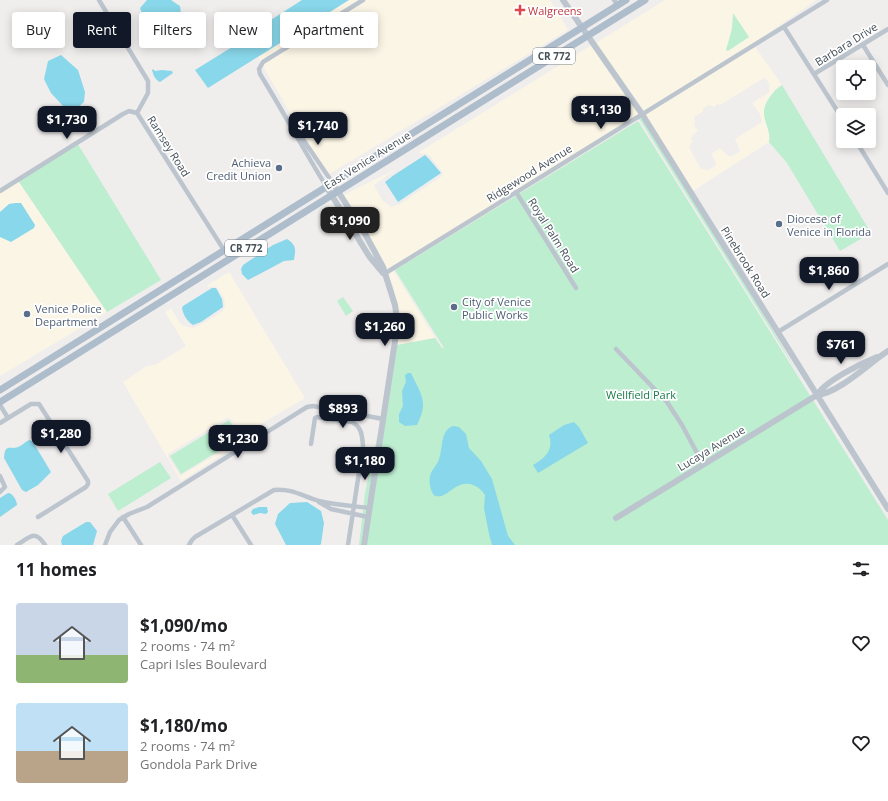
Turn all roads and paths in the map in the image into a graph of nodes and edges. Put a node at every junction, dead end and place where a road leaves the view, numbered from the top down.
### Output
1 (99, 0) edge
2 (363, 0) edge
3 (563, 0) edge
4 (568, 0) edge
5 (626, 0) edge
6 (645, 0) edge
7 (827, 0) edge
8 (616, 3) edge
9 (784, 26) junction
10 (582, 27) junction
11 (888, 29) edge
12 (588, 35) junction
13 (863, 45) junction
14 (814, 74) junction
15 (498, 79) junction
16 (888, 85) edge
17 (464, 100) junction
18 (836, 109) edge
19 (464, 112) junction
20 (137, 113) junction
21 (642, 114) junction
22 (418, 141) junction
23 (860, 148) edge
24 (329, 184) junction
25 (338, 190) junction
26 (0, 191) edge
27 (516, 192) junction
28 (888, 193) edge
29 (331, 195) junction
30 (224, 250) junction
31 (229, 258) junction
32 (888, 264) edge
33 (384, 274) junction
34 (576, 288) dead end
35 (157, 292) junction
36 (778, 332) junction
37 (92, 345) junction
38 (616, 349) dead end
39 (888, 351) edge
40 (0, 390) edge
41 (817, 395) junction
42 (0, 404) edge
43 (8, 418) junction
44 (383, 419) junction
45 (0, 423) edge
46 (311, 444) dead end
47 (703, 464) junction
48 (0, 476) edge
49 (0, 492) edge
50 (318, 501) junction
51 (354, 506) junction
52 (370, 508) junction
53 (888, 509) edge
54 (352, 514) junction
55 (232, 515) junction
56 (38, 517) dead end
57 (123, 517) junction
58 (368, 517) junction
59 (616, 518) dead end
60 (17, 545) edge
61 (44, 545) edge
62 (105, 545) edge
63 (141, 545) edge
64 (189, 545) edge
65 (251, 545) edge
66 (348, 545) edge
67 (364, 545) edge

1 - 20 street, Ramsey Road
2 - 24 street
3 - 10 street, Pinebrook Road
4 - 10 street, Pinebrook Road
5 - 8 main road, East Venice Avenue / CR 772
6 - 12 main road, East Venice Avenue / CR 772
7 - 9 street, Ridgewood Avenue
8 - 10 main road, East Venice Avenue / CR 772
9 - 14 street
9 - 21 street, Ridgewood Avenue
10 - 12 street, Pinebrook Road
10 - 15 main road, East Venice Avenue / CR 772
11 - 13 street, Barbara Drive
12 - 19 main road, East Venice Avenue / CR 772
12 - 21 street, Pinebrook Road
13 - 14 street, Barbara Drive
13 - 16 street
14 - 18 street
15 - 17 main road, East Venice Avenue / CR 772
15 - 19 main road
17 - 22 main road
17 - 24 main road, East Venice Avenue / CR 772
19 - 22 main road, East Venice Avenue / CR 772
20 - 26 street
20 - 30 street, Ramsey Road
21 - 27 street, Ridgewood Avenue
21 - 36 street, Pinebrook Road
22 - 25 main road, East Venice Avenue / CR 772
23 - 28 street
24 - 25 street
24 - 29 street
24 - 30 main road, East Venice Avenue / CR 772
25 - 29 main road, East Venice Avenue / CR 772
25 - 33 street
27 - 33 street, Ridgewood Avenue
27 - 34 street, Royal Palm Road
29 - 31 main road, East Venice Avenue / CR 772
29 - 33 street
30 - 31 street, Ramsey Road
30 - 35 main road, East Venice Avenue / CR 772
31 - 37 main road, East Venice Avenue / CR 772
32 - 36 street
33 - 44 street
35 - 37 main road
35 - 40 main road, East Venice Avenue / CR 772
36 - 41 street, Pinebrook Road
37 - 42 main road, East Venice Avenue / CR 772
38 - 47 street
39 - 41 street, Lucaya Avenue
41 - 47 street, Lucaya Avenue
41 - 53 street, Pinebrook Road
42 - 43 street
43 - 45 street
43 - 56 street
44 - 52 street
44 - 57 street
46 - 51 street
47 - 59 street, Lucaya Avenue
48 - 49 street
50 - 51 street
50 - 54 street
50 - 55 street
51 - 52 street
51 - 54 street
52 - 58 street
54 - 58 street
54 - 66 street
55 - 64 street
55 - 65 street
57 - 62 street
57 - 63 street
58 - 67 street
60 - 61 street

